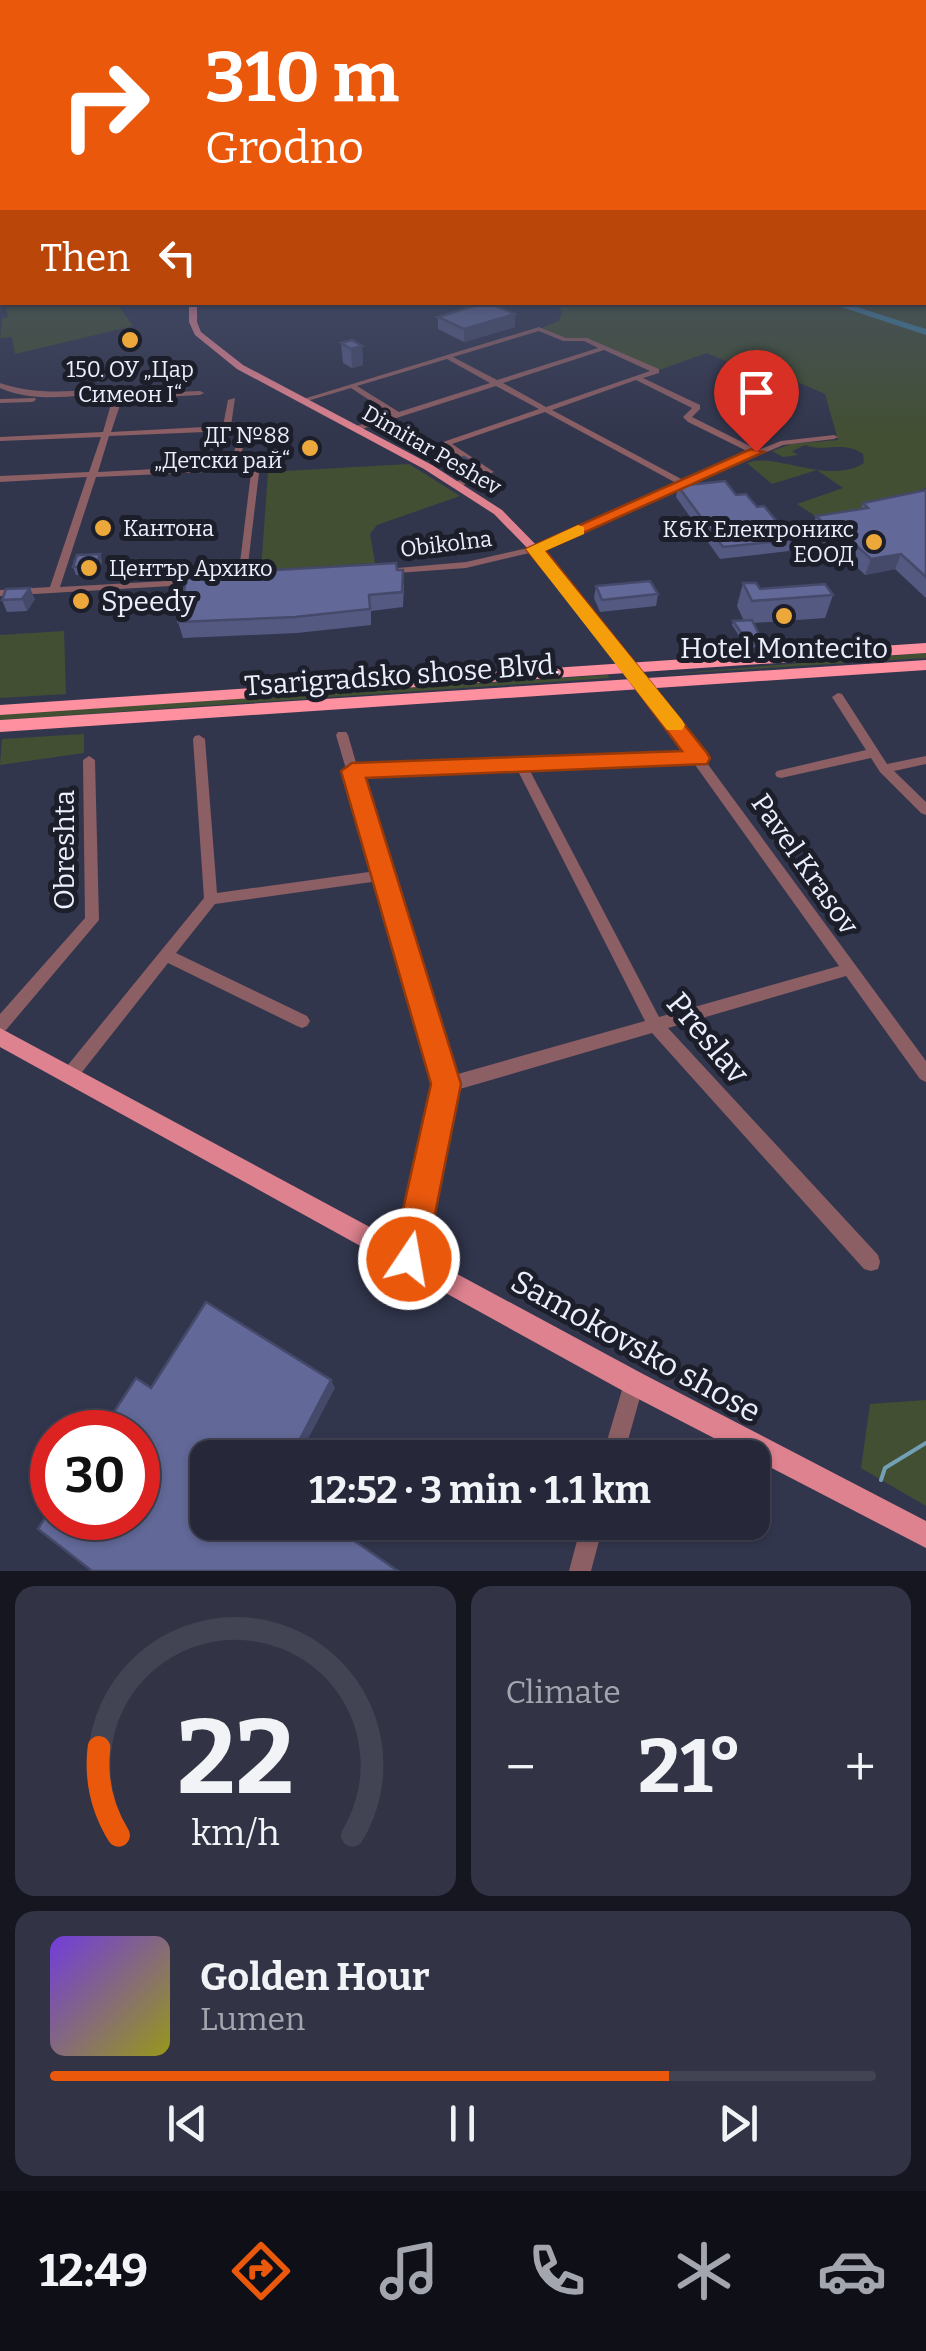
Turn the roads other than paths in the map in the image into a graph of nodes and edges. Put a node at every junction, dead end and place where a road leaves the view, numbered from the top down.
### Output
1 (193, 305) edge
2 (604, 348) junction
3 (450, 358) junction
4 (637, 378) junction
5 (496, 383) junction
6 (0, 385) edge
7 (352, 386) junction
8 (121, 393) junction
9 (200, 393) dead end
10 (232, 400) dead end
11 (304, 400) junction
12 (0, 401) edge
13 (546, 410) junction
14 (398, 415) junction
15 (356, 428) junction
16 (227, 429) junction
17 (108, 434) junction
18 (834, 438) dead end
19 (0, 439) edge
20 (756, 452) junction
21 (236, 467) junction
22 (94, 474) junction
23 (0, 479) edge
24 (458, 484) junction
25 (684, 484) junction
26 (535, 549) junction
27 (370, 573) edge
28 (261, 578) edge
29 (230, 580) edge
30 (243, 580) junction
31 (217, 581) edge
32 (54, 590) junction
33 (0, 593) edge
34 (926, 648) edge
35 (926, 664) edge
36 (630, 668) junction
37 (643, 684) junction
38 (838, 697) dead end
39 (0, 710) edge
40 (0, 726) edge
41 (342, 735) dead end
42 (199, 739) dead end
43 (874, 753) junction
44 (699, 758) junction
45 (89, 760) dead end
46 (926, 760) edge
47 (520, 764) junction
48 (884, 769) junction
49 (352, 771) junction
50 (782, 774) dead end
51 (926, 810) edge
52 (384, 875) junction
53 (211, 899) junction
54 (166, 955) junction
55 (849, 969) junction
56 (302, 1022) dead end
57 (655, 1025) junction
58 (0, 1035) edge
59 (926, 1074) edge
60 (69, 1076) junction
61 (446, 1084) junction
62 (409, 1259) junction
63 (871, 1262) dead end
64 (634, 1383) junction
65 (617, 1440) edge
66 (926, 1536) edge
67 (589, 1540) edge
68 (580, 1571) edge

1 - 11 main road, Dimitar Peshev
2 - 3 street
2 - 4 street
2 - 5 street
3 - 5 street
3 - 7 street
4 - 13 street
4 - 20 street
5 - 13 street
5 - 14 street
6 - 8 street
7 - 11 street
7 - 14 street
8 - 9 street
8 - 12 street
8 - 17 street
10 - 16 street
11 - 15 main road, Dimitar Peshev
13 - 24 street
13 - 25 street
14 - 15 street
15 - 24 main road, Dimitar Peshev
16 - 17 street
16 - 21 street
17 - 19 street
17 - 22 street
18 - 20 street, Obikolna
20 - 25 street, Obikolna
21 - 22 street
21 - 30 street
22 - 23 street
22 - 32 street
24 - 26 main road, Dimitar Peshev
25 - 26 street, Obikolna
26 - 27 street, Obikolna
26 - 36 main road, Dimitar Peshev
28 - 30 street
29 - 30 street
31 - 32 street
32 - 33 street
34 - 36 highway, Tsarigradsko shose Blvd.
35 - 37 highway, Tsarigradsko shose Blvd.
36 - 37 main road, Dimitar Peshev
36 - 39 highway, Tsarigradsko shose Blvd.
37 - 40 highway, Tsarigradsko shose Blvd.
37 - 44 street, Pavel Krasov
38 - 43 street
41 - 49 street
42 - 53 street
43 - 48 street
43 - 50 street
44 - 47 street
44 - 55 street, Pavel Krasov
45 - 58 street, Obreshta
46 - 48 street
47 - 49 street
47 - 57 street, Preslav
48 - 51 street
49 - 52 street
52 - 53 street
52 - 61 street
53 - 54 street
54 - 56 street
54 - 60 street
55 - 57 street
55 - 59 street, Pavel Krasov
57 - 61 street
57 - 63 street, Preslav
58 - 60 main road, Samokovsko shose
60 - 62 main road, Samokovsko shose
61 - 62 street
62 - 64 main road, Samokovsko shose
64 - 65 street
64 - 66 main road, Samokovsko shose
67 - 68 street

